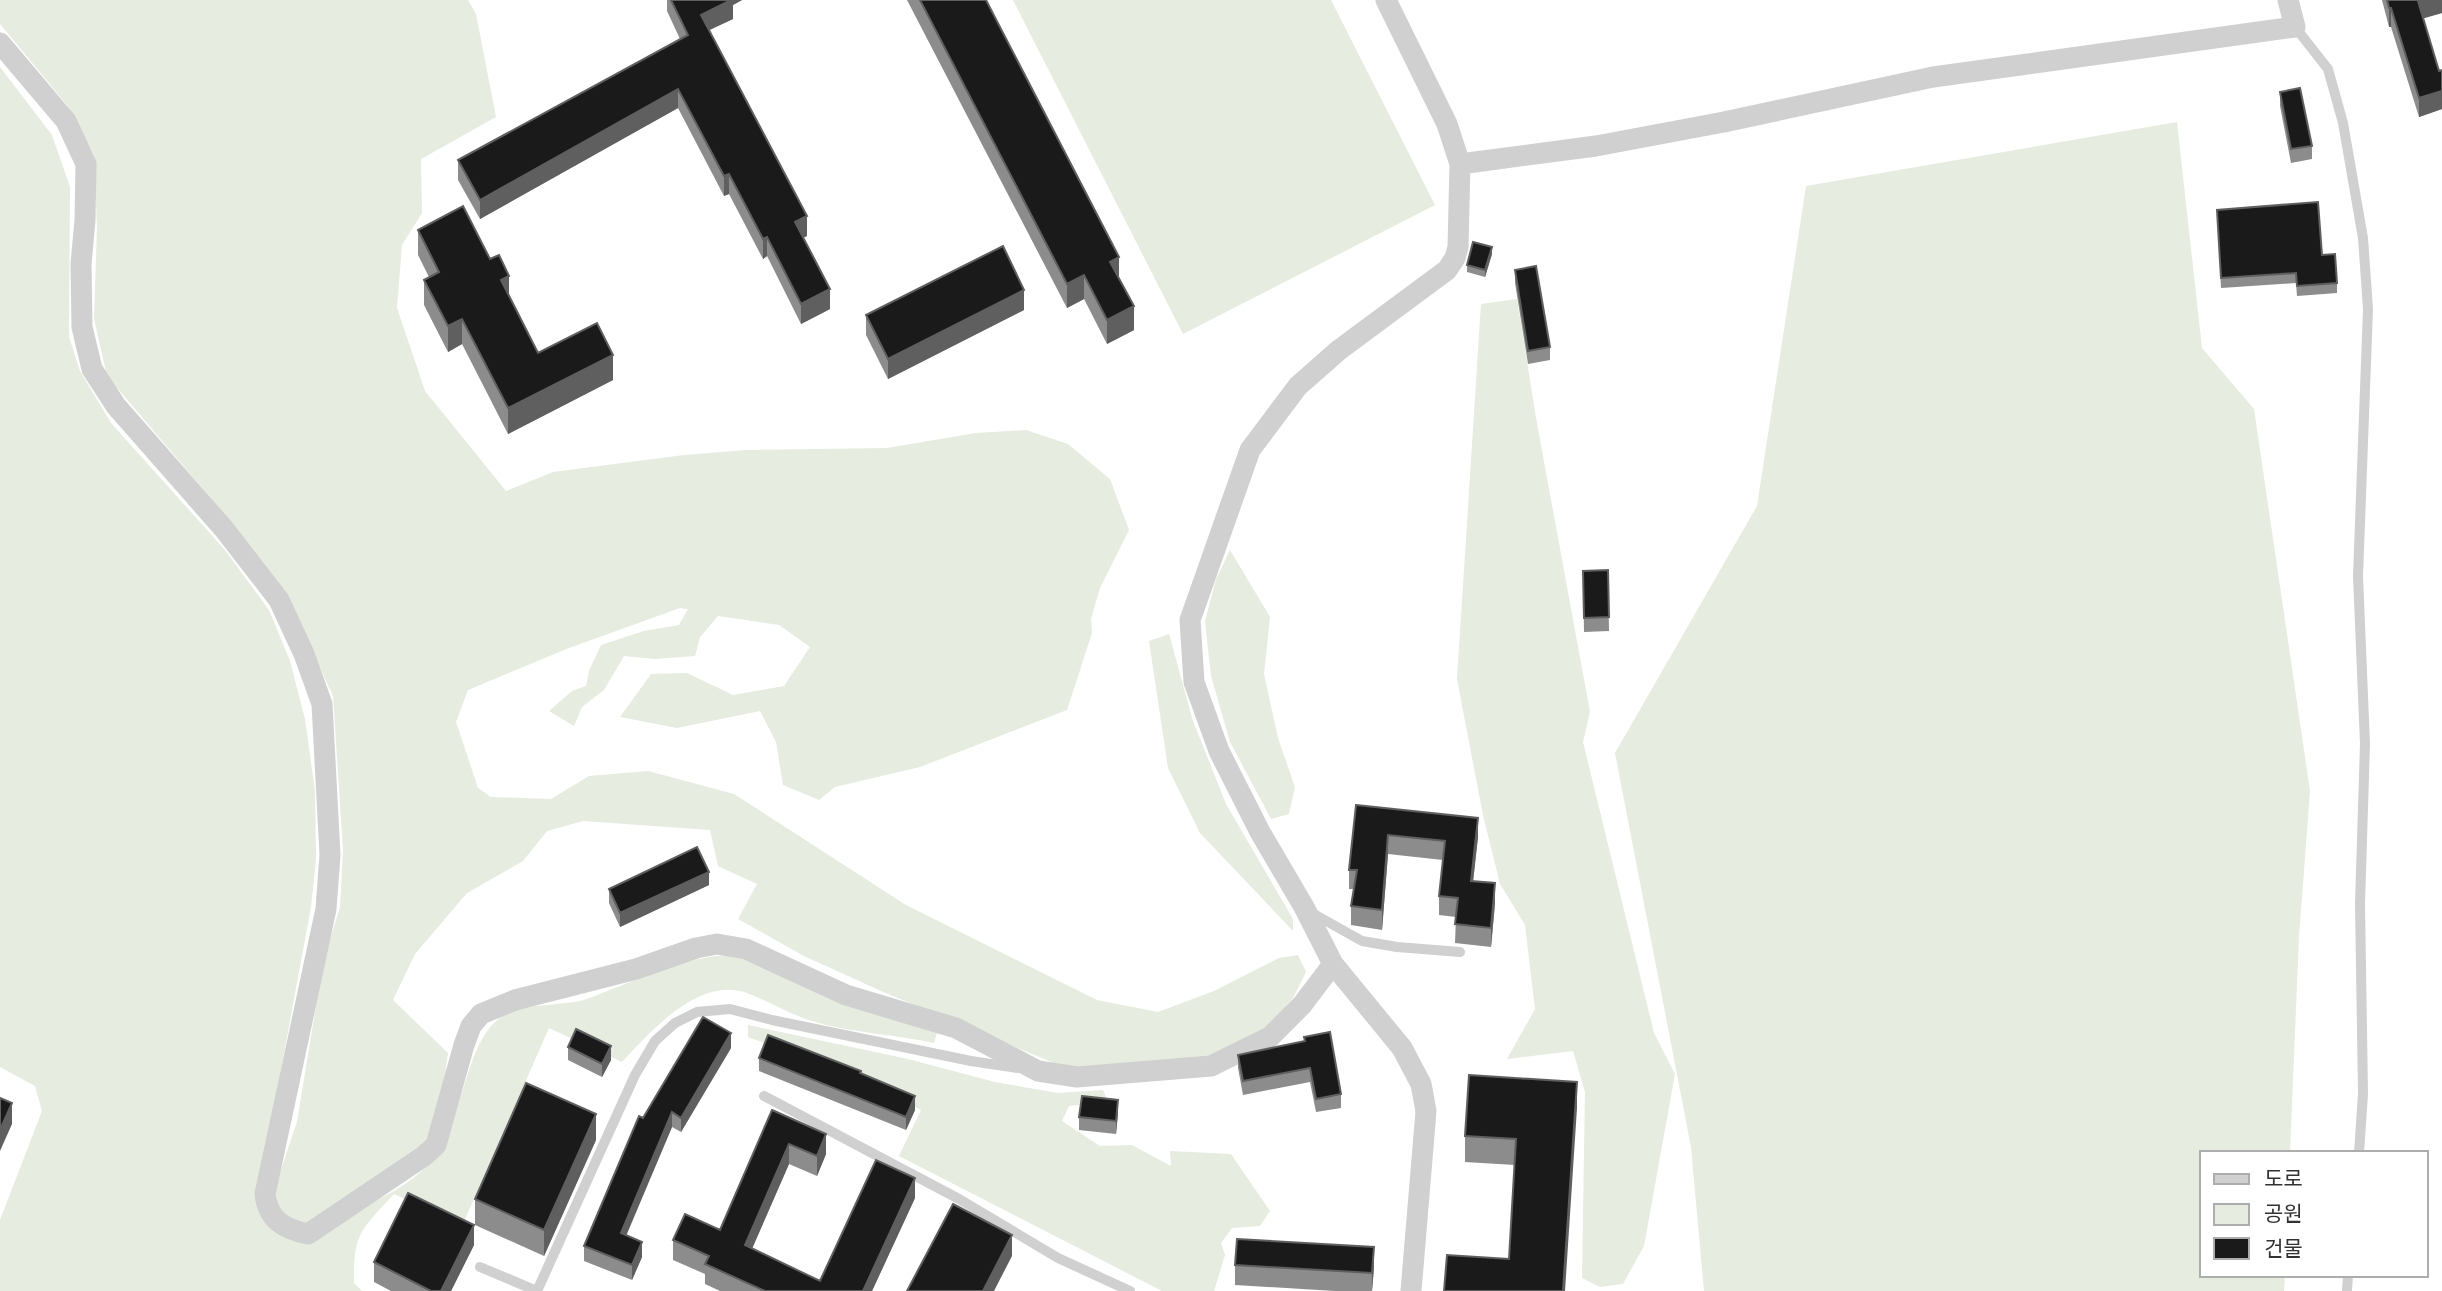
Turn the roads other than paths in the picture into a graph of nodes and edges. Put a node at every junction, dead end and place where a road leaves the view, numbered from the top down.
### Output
1 (1386, 0) edge
2 (2288, 0) edge
3 (2295, 27) junction
4 (0, 43) edge
5 (1460, 163) junction
6 (1304, 907) junction
7 (1460, 952) dead end
8 (1333, 964) junction
9 (1038, 1070) junction
10 (764, 1096) dead end
11 (2358, 1151) edge
12 (480, 1267) dead end
13 (1130, 1291) edge
14 (1411, 1291) edge

1 - 5 street
2 - 3 street
3 - 5 street
3 - 11 lane
4 - 9 street
5 - 6 street
6 - 7 lane
6 - 8 street
8 - 9 street
8 - 14 street
9 - 12 lane
10 - 13 lane

